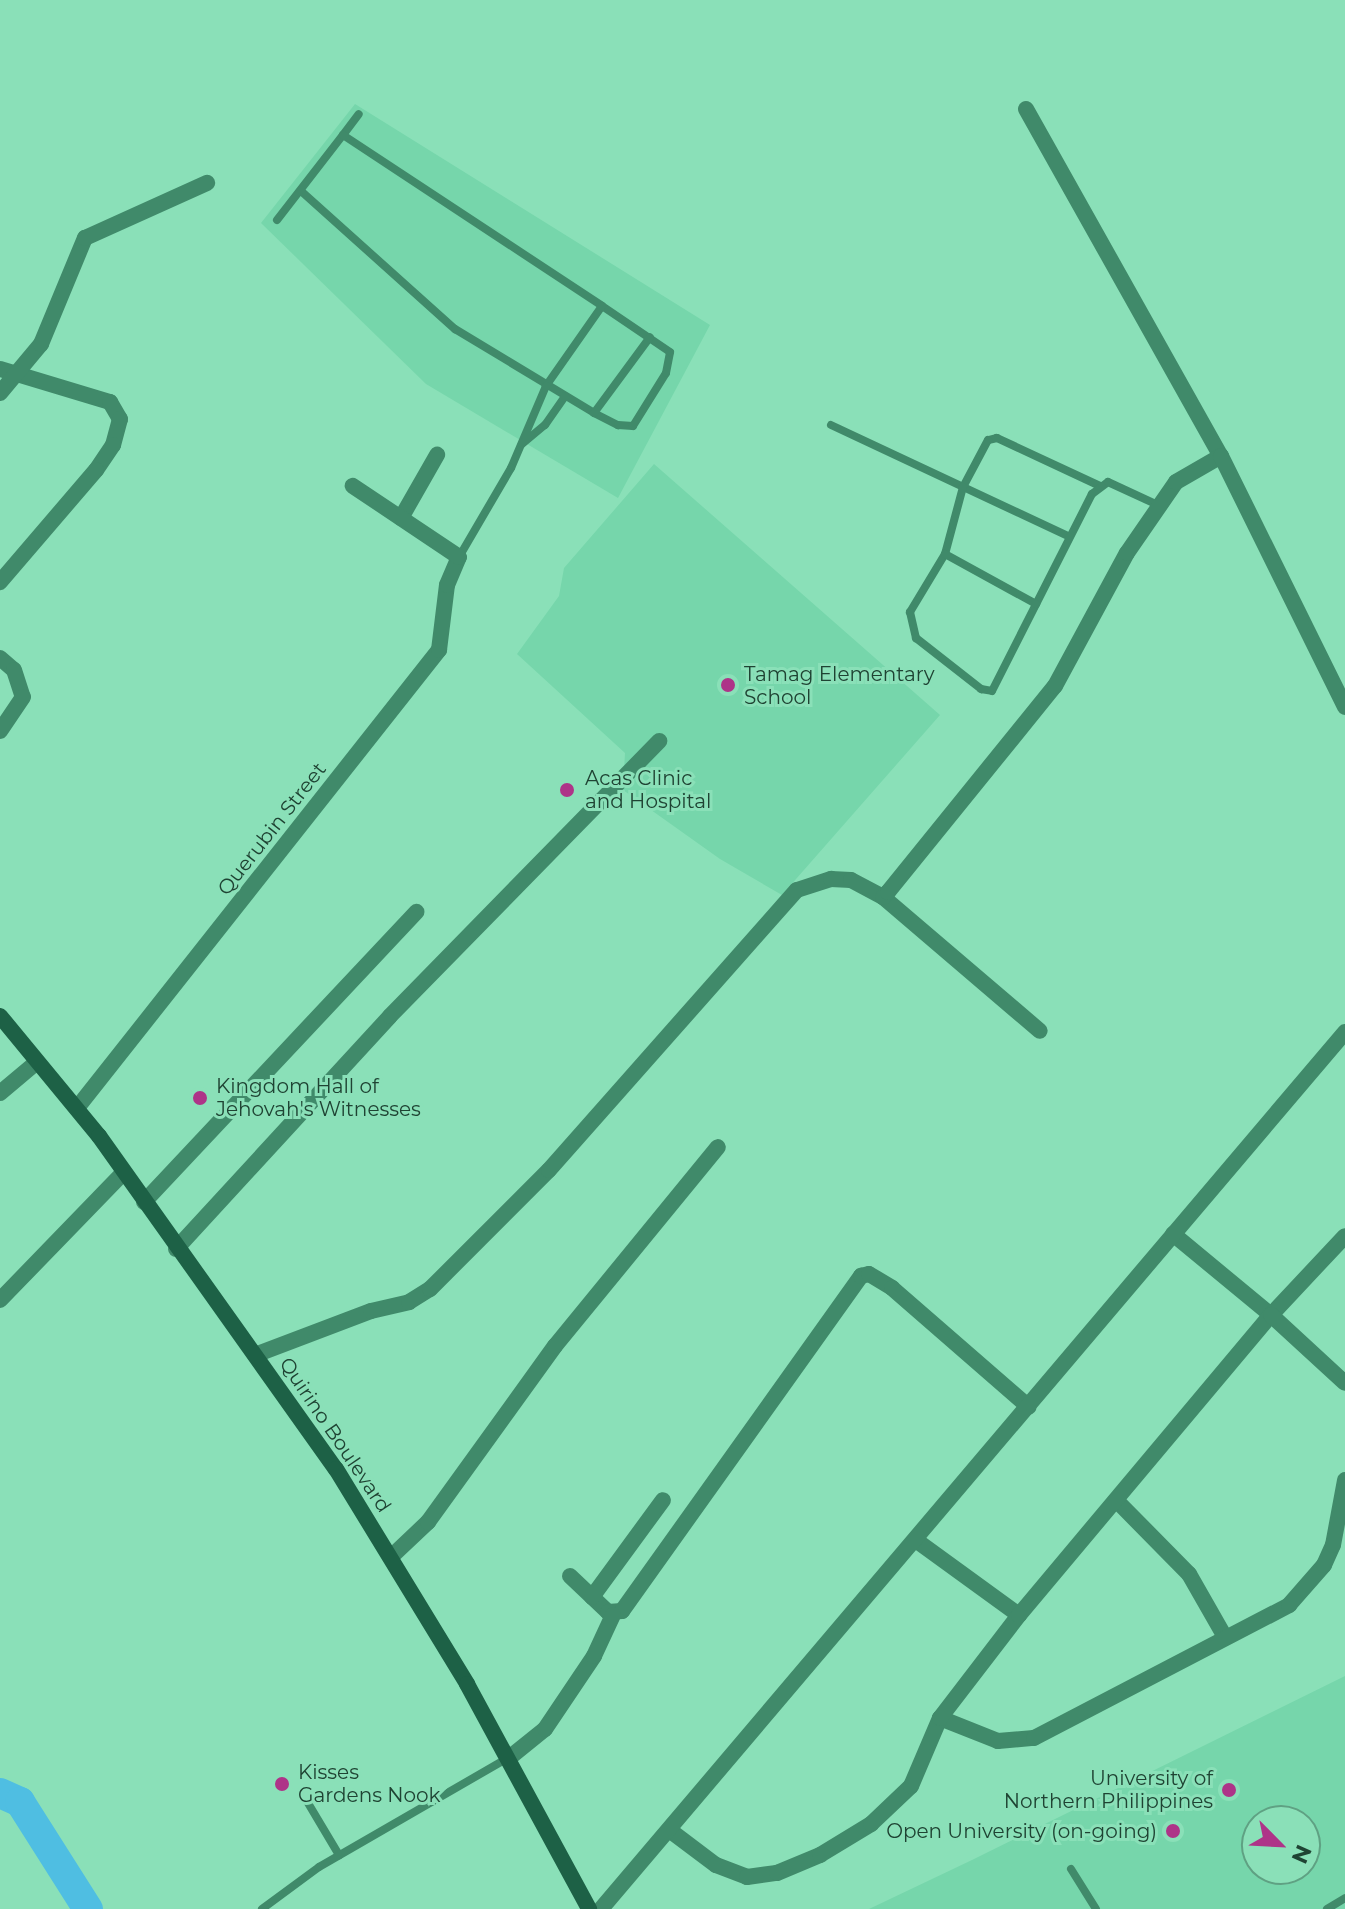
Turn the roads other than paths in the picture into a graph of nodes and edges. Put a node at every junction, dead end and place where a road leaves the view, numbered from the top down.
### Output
1 (1026, 109) dead end
2 (359, 114) dead end
3 (343, 135) junction
4 (207, 183) dead end
5 (301, 191) junction
6 (277, 220) dead end
7 (602, 306) junction
8 (650, 337) junction
9 (0, 369) edge
10 (19, 373) junction
11 (546, 386) junction
12 (0, 393) edge
13 (565, 396) junction
14 (594, 413) junction
15 (831, 425) dead end
16 (521, 445) junction
17 (437, 455) dead end
18 (1221, 456) junction
19 (353, 486) dead end
20 (1100, 486) junction
21 (963, 487) junction
22 (1160, 506) junction
23 (401, 518) junction
24 (1068, 536) junction
25 (945, 554) junction
26 (459, 557) junction
27 (0, 582) edge
28 (1036, 604) junction
29 (0, 658) edge
30 (1345, 707) edge
31 (0, 731) edge
32 (659, 741) dead end
33 (883, 897) junction
34 (416, 912) dead end
35 (0, 1016) edge
36 (1040, 1031) dead end
37 (1345, 1032) edge
38 (37, 1062) junction
39 (0, 1093) edge
40 (77, 1108) junction
41 (718, 1147) dead end
42 (124, 1172) junction
43 (144, 1202) junction
44 (1173, 1234) junction
45 (1345, 1236) edge
46 (176, 1249) junction
47 (0, 1300) edge
48 (1271, 1315) junction
49 (255, 1355) junction
50 (1345, 1383) edge
51 (1029, 1407) junction
52 (1345, 1480) edge
53 (663, 1500) dead end
54 (1116, 1500) junction
55 (917, 1541) junction
56 (392, 1556) junction
57 (570, 1576) dead end
58 (592, 1597) junction
59 (613, 1615) junction
60 (1019, 1615) junction
61 (1225, 1637) junction
62 (940, 1718) junction
63 (509, 1758) junction
64 (308, 1803) dead end
65 (672, 1832) junction
66 (339, 1855) junction
67 (1071, 1869) dead end
68 (1345, 1898) edge
69 (262, 1909) edge
70 (589, 1909) edge
71 (601, 1909) edge
72 (1096, 1909) edge
73 (1327, 1909) edge

1 - 18 street
2 - 3 lane
3 - 5 lane
3 - 7 lane
4 - 10 street
5 - 6 lane
5 - 11 lane
7 - 8 lane
7 - 11 lane
8 - 14 lane
8 - 14 lane
9 - 10 street
10 - 12 street
10 - 27 street
11 - 13 lane
11 - 16 lane
13 - 14 lane
13 - 16 lane
15 - 21 lane
16 - 26 lane
17 - 23 street
18 - 22 street
18 - 30 street
19 - 23 street
20 - 21 lane
20 - 22 lane
20 - 24 lane
21 - 24 lane
21 - 25 lane
22 - 33 street
23 - 26 street
24 - 28 lane
25 - 28 lane
25 - 28 lane
26 - 40 street, Querubin Street
29 - 31 street
32 - 46 street
33 - 36 street
33 - 49 street
34 - 43 street
35 - 38 main road, Quirino Boulevard
37 - 44 street
38 - 39 street
38 - 40 main road, Quirino Boulevard
40 - 42 main road, Quirino Boulevard
41 - 56 street
42 - 43 main road, Quirino Boulevard
42 - 47 street
43 - 46 main road, Quirino Boulevard
44 - 48 street
44 - 51 street
45 - 48 street
46 - 49 main road, Quirino Boulevard
48 - 50 street
48 - 54 street
49 - 56 main road, Quirino Boulevard
51 - 55 street
51 - 59 street
52 - 61 street
53 - 58 street
54 - 60 street
54 - 61 street
55 - 60 street
55 - 65 street
56 - 63 main road, Quirino Boulevard
57 - 58 street
58 - 59 street
59 - 63 street
60 - 62 street
61 - 62 street
62 - 65 street
63 - 66 lane
63 - 70 main road, Quirino Boulevard
64 - 66 lane
65 - 71 street
66 - 69 lane
67 - 72 lane
68 - 73 lane

